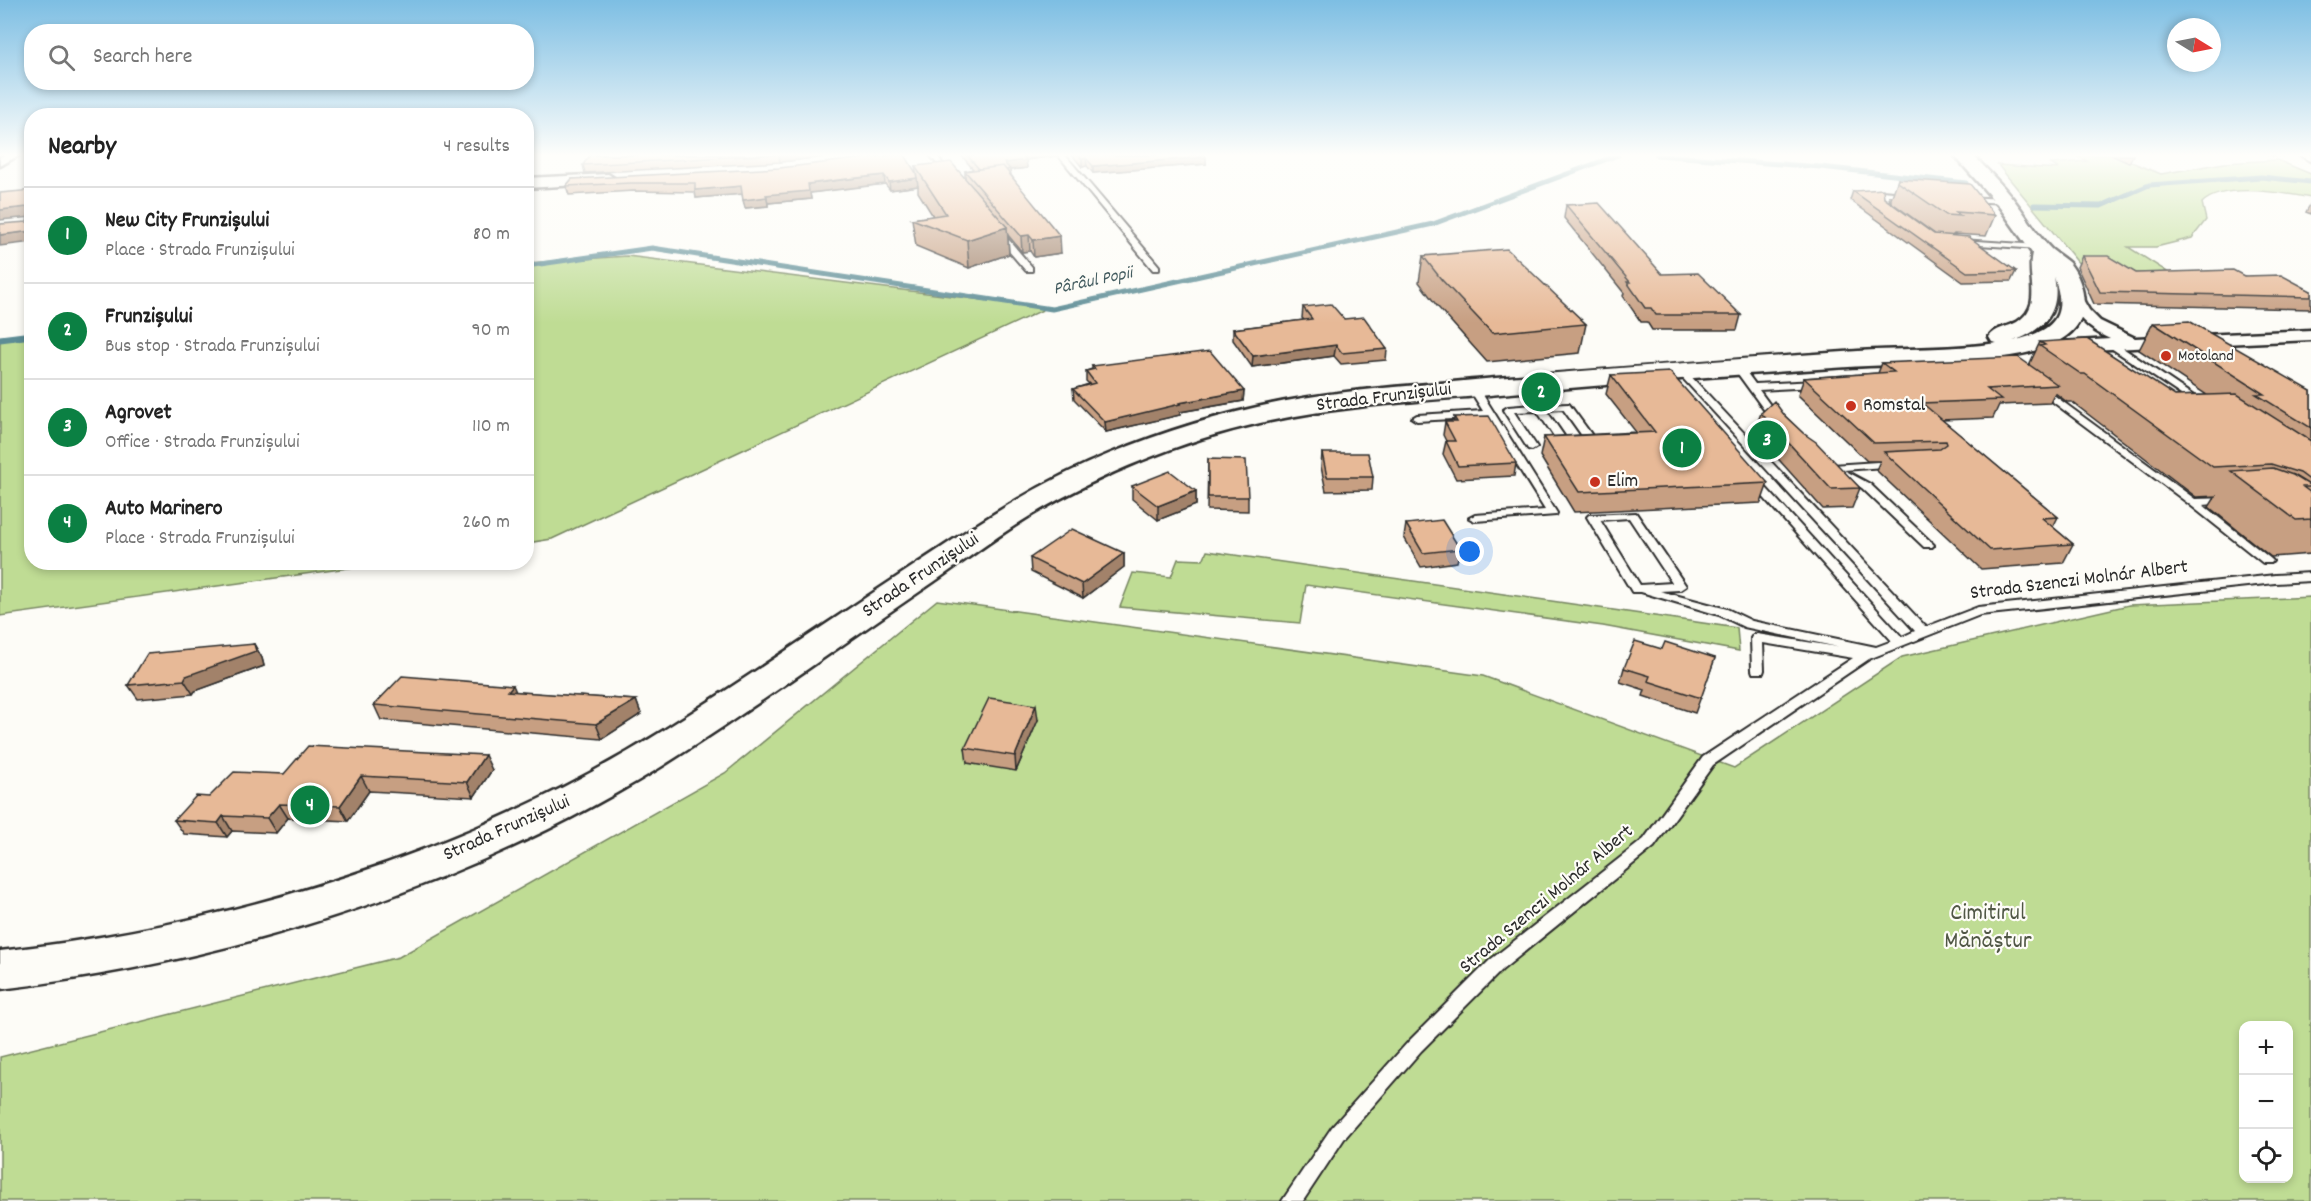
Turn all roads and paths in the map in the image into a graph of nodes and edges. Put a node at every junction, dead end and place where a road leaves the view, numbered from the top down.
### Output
1 (1108, 211) edge
2 (1896, 211) edge
3 (2013, 211) edge
4 (1900, 214) edge
5 (992, 225) edge
6 (1957, 242) edge
7 (2041, 250) junction
8 (1156, 268) dead end
9 (1029, 269) dead end
10 (2072, 294) junction
11 (2311, 335) edge
12 (2133, 342) junction
13 (2111, 344) junction
14 (2003, 353) junction
15 (1893, 356) junction
16 (1666, 375) junction
17 (1745, 377) junction
18 (2030, 380) edge
19 (1821, 383) edge
20 (1530, 396) junction
21 (1481, 401) junction
22 (2212, 411) edge
23 (1417, 418) dead end
24 (1784, 431) edge
25 (1594, 445) edge
26 (1566, 446) edge
27 (1532, 447) dead end
28 (1821, 462) edge
29 (1910, 463) edge
30 (1831, 468) junction
31 (1750, 476) edge
32 (2241, 499) edge
33 (2193, 502) junction
34 (1475, 518) dead end
35 (1928, 545) dead end
36 (2267, 561) dead end
37 (2311, 577) edge
38 (1636, 589) junction
39 (1923, 632) junction
40 (1899, 641) junction
41 (1870, 653) junction
42 (1758, 670) dead end
43 (0, 970) edge
44 (1292, 1201) edge

1 - 8 lane
2 - 4 lane
3 - 7 main road, Strada Frunzișului
5 - 9 lane
6 - 7 lane
7 - 10 main road, Strada Frunzișului
7 - 15 main road, Strada Frunzișului
10 - 12 street, Strada Frunzișului
10 - 14 main road, Strada Frunzișului
11 - 12 street, Strada Frunzișului
12 - 13 street, Strada Frunzișului
13 - 14 street, Strada Frunzișului
13 - 22 lane
14 - 15 main road, Strada Frunzișului
15 - 17 main road, Strada Frunzișului
16 - 17 main road, Strada Frunzișului
16 - 20 main road, Strada Frunzișului
16 - 39 lane
17 - 19 lane
17 - 24 lane
18 - 33 lane
20 - 21 main road, Strada Frunzișului
20 - 25 lane
20 - 26 lane
20 - 27 lane
21 - 23 lane
21 - 34 lane
21 - 43 main road, Strada Frunzișului
28 - 30 lane
29 - 30 lane
30 - 35 lane
31 - 40 lane
32 - 33 lane
33 - 36 lane
37 - 39 lane, Strada Szenczi Molnár Albert
38 - 38 lane
38 - 41 lane
39 - 40 lane, Strada Szenczi Molnár Albert
40 - 41 lane, Strada Szenczi Molnár Albert
41 - 42 lane
41 - 44 lane, Strada Szenczi Molnár Albert

